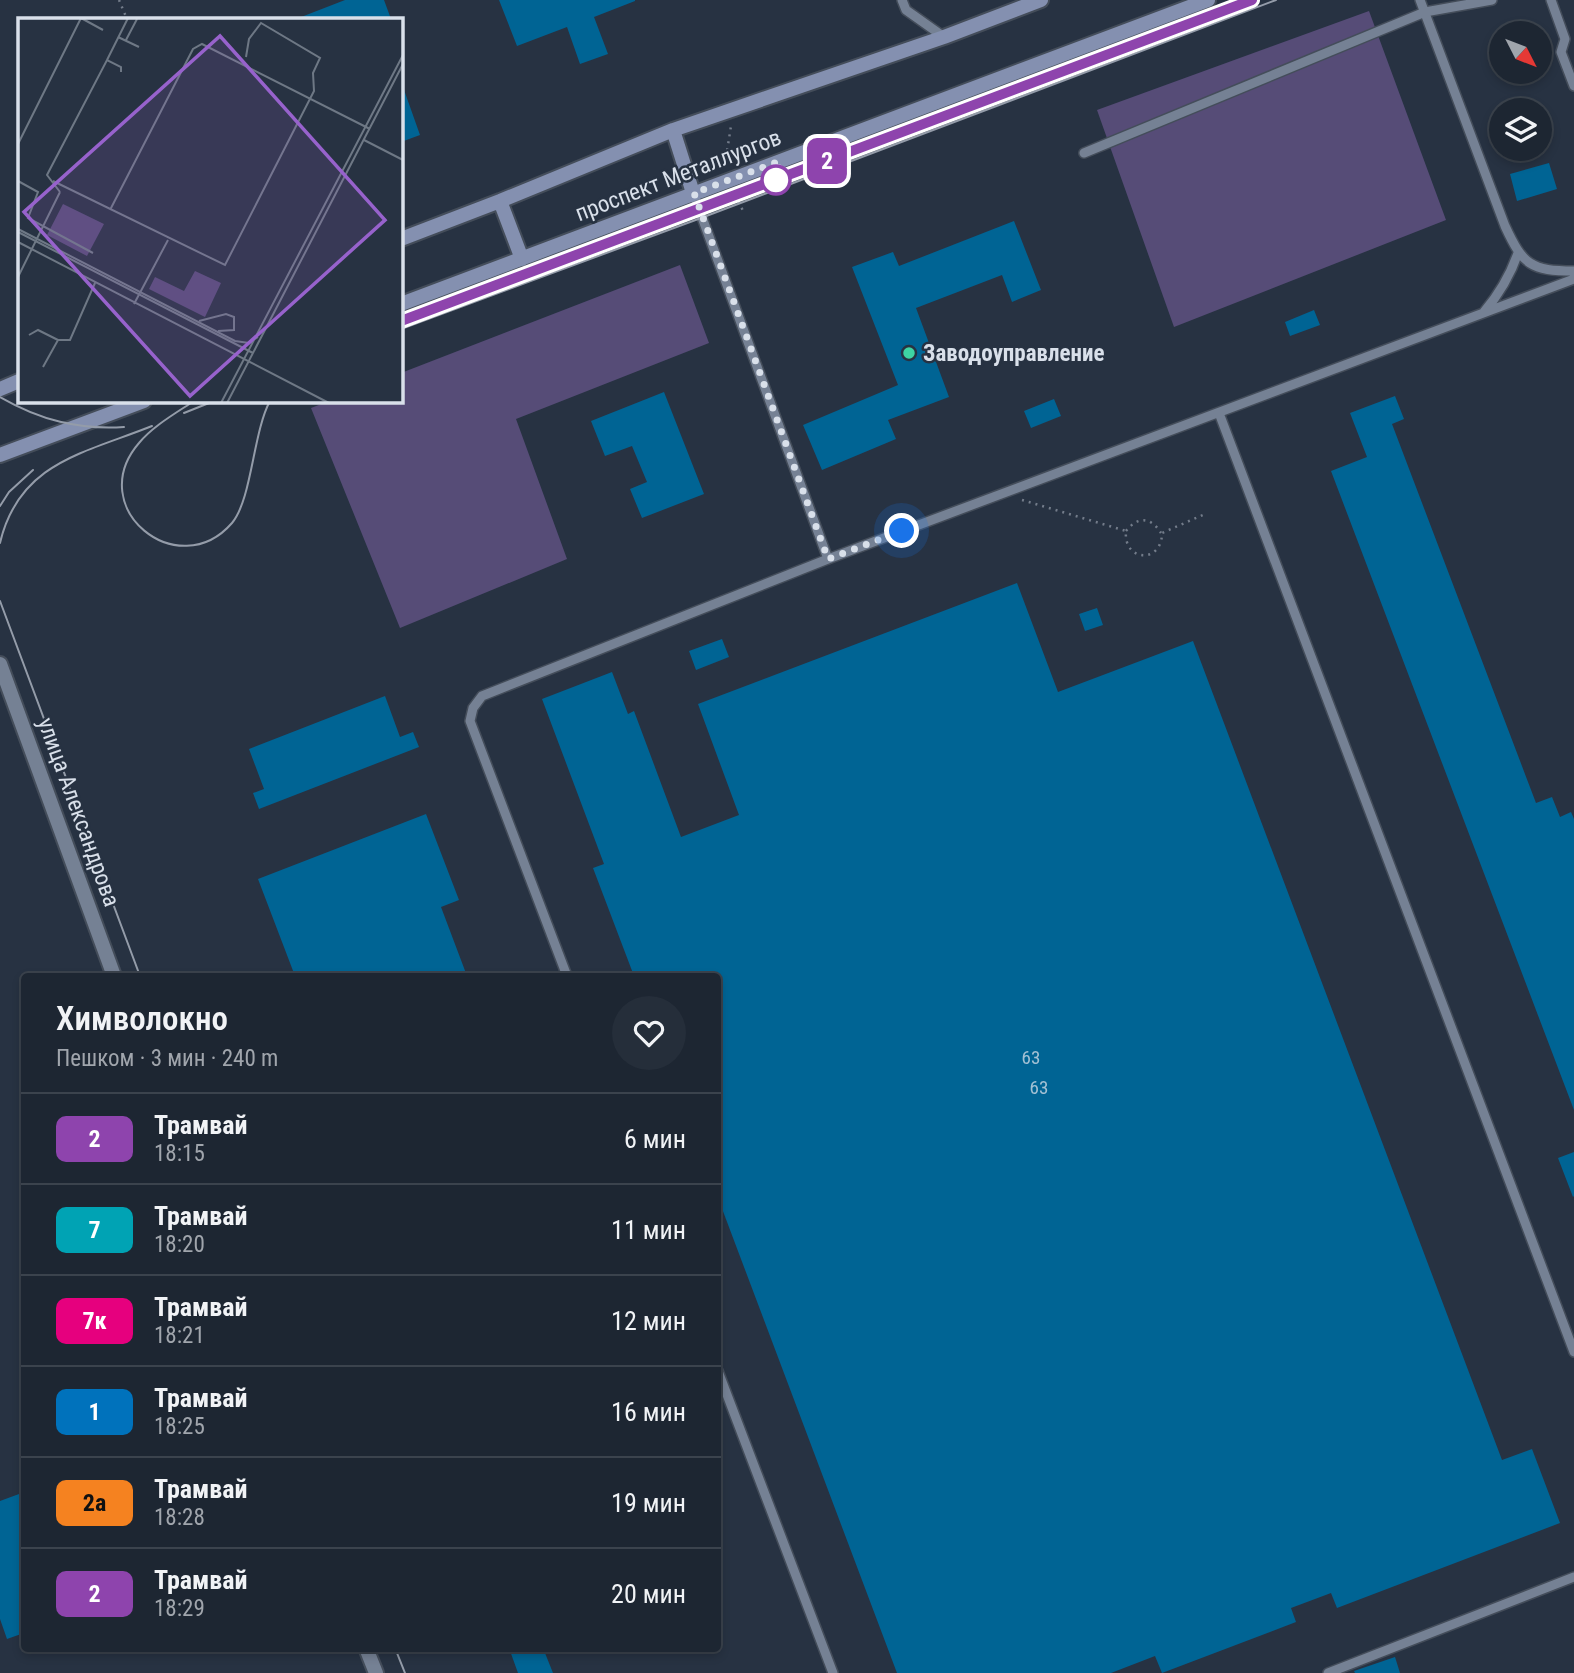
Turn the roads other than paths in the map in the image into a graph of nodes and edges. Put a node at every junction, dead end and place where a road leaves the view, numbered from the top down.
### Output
1 (902, 0) edge
2 (1041, 0) edge
3 (1208, 0) edge
4 (1420, 0) edge
5 (1492, 0) edge
6 (1551, 0) edge
7 (1424, 12) junction
8 (944, 37) junction
9 (1570, 38) edge
10 (1574, 86) edge
11 (673, 130) junction
12 (1084, 153) dead end
13 (694, 193) junction
14 (500, 201) junction
15 (402, 239) edge
16 (1518, 253) junction
17 (522, 259) junction
18 (1574, 271) edge
19 (1574, 279) edge
20 (402, 304) edge
21 (1482, 314) junction
22 (18, 381) edge
23 (0, 388) edge
24 (141, 402) edge
25 (1219, 413) junction
26 (0, 455) edge
27 (828, 559) junction
28 (0, 664) edge
29 (113, 973) edge
30 (566, 973) edge
31 (1574, 1352) edge
32 (721, 1379) edge
33 (1574, 1577) edge
34 (368, 1652) edge
35 (376, 1673) edge
36 (833, 1673) edge
37 (1328, 1673) edge

1 - 8 lane
2 - 8 street, проспект Металлургов
3 - 13 street, проспект Металлургов
4 - 7 lane
5 - 7 lane
6 - 9 lane
7 - 12 lane
7 - 16 lane
8 - 11 street, проспект Металлургов
9 - 10 lane
11 - 13 street
11 - 14 street, проспект Металлургов
13 - 17 street, проспект Металлургов
13 - 27 lane
14 - 15 street, проспект Металлургов
14 - 17 street
16 - 18 lane
16 - 21 lane
17 - 20 street, проспект Металлургов
19 - 21 lane
21 - 25 lane
22 - 23 street
24 - 26 street
25 - 27 lane
25 - 31 lane
27 - 30 lane
28 - 29 street, улица Александрова
32 - 36 lane
33 - 37 lane
34 - 35 street

